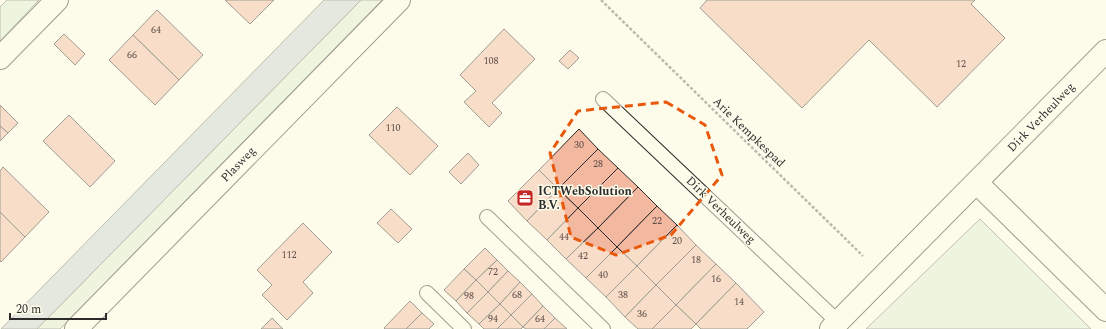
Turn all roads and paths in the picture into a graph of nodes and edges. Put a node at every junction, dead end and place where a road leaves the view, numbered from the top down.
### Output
1 (57, 0) edge
2 (399, 0) edge
3 (601, 0) edge
4 (1106, 51) edge
5 (0, 58) edge
6 (603, 98) dead end
7 (977, 183) junction
8 (487, 216) dead end
9 (884, 276) junction
10 (427, 293) dead end
11 (1106, 310) edge
12 (834, 325) edge
13 (76, 329) edge
14 (464, 329) edge
15 (603, 329) edge

1 - 5 street
2 - 13 street, Plasweg
3 - 9 path, Arie Kempkespad
4 - 7 street, Dirk Verheulweg
6 - 12 lane, Dirk Verheulweg
7 - 9 street, Dirk Verheulweg
7 - 11 street
8 - 15 lane
9 - 12 street, Dirk Verheulweg
10 - 14 lane

